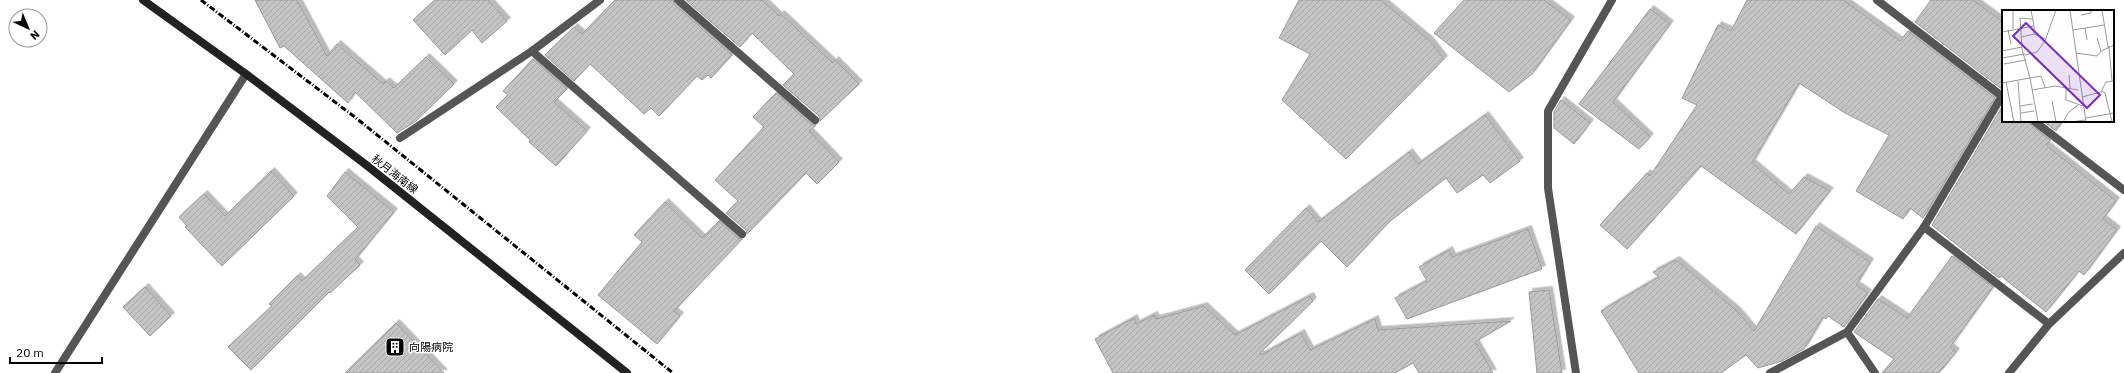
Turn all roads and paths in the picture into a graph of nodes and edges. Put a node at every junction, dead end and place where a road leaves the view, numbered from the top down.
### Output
1 (143, 0) edge
2 (600, 0) edge
3 (678, 0) edge
4 (1612, 0) edge
5 (1877, 0) edge
6 (532, 51) junction
7 (246, 74) junction
8 (2002, 96) edge
9 (2002, 99) edge
10 (815, 120) dead end
11 (2035, 122) edge
12 (400, 138) dead end
13 (2124, 190) edge
14 (1924, 227) junction
15 (742, 234) dead end
16 (2124, 253) edge
17 (2049, 324) junction
18 (1847, 332) junction
19 (54, 373) edge
20 (627, 373) edge
21 (1576, 373) edge
22 (1770, 373) edge
23 (1875, 373) edge
24 (2009, 373) edge

1 - 7 main road, 秋月海南線
2 - 6 street
3 - 10 street
4 - 21 street
5 - 8 street
6 - 12 street
6 - 15 street
7 - 19 street
7 - 20 main road, 秋月海南線
9 - 14 street
11 - 13 street
14 - 17 street
14 - 18 street
16 - 17 street
17 - 24 street
18 - 22 street
18 - 23 street

